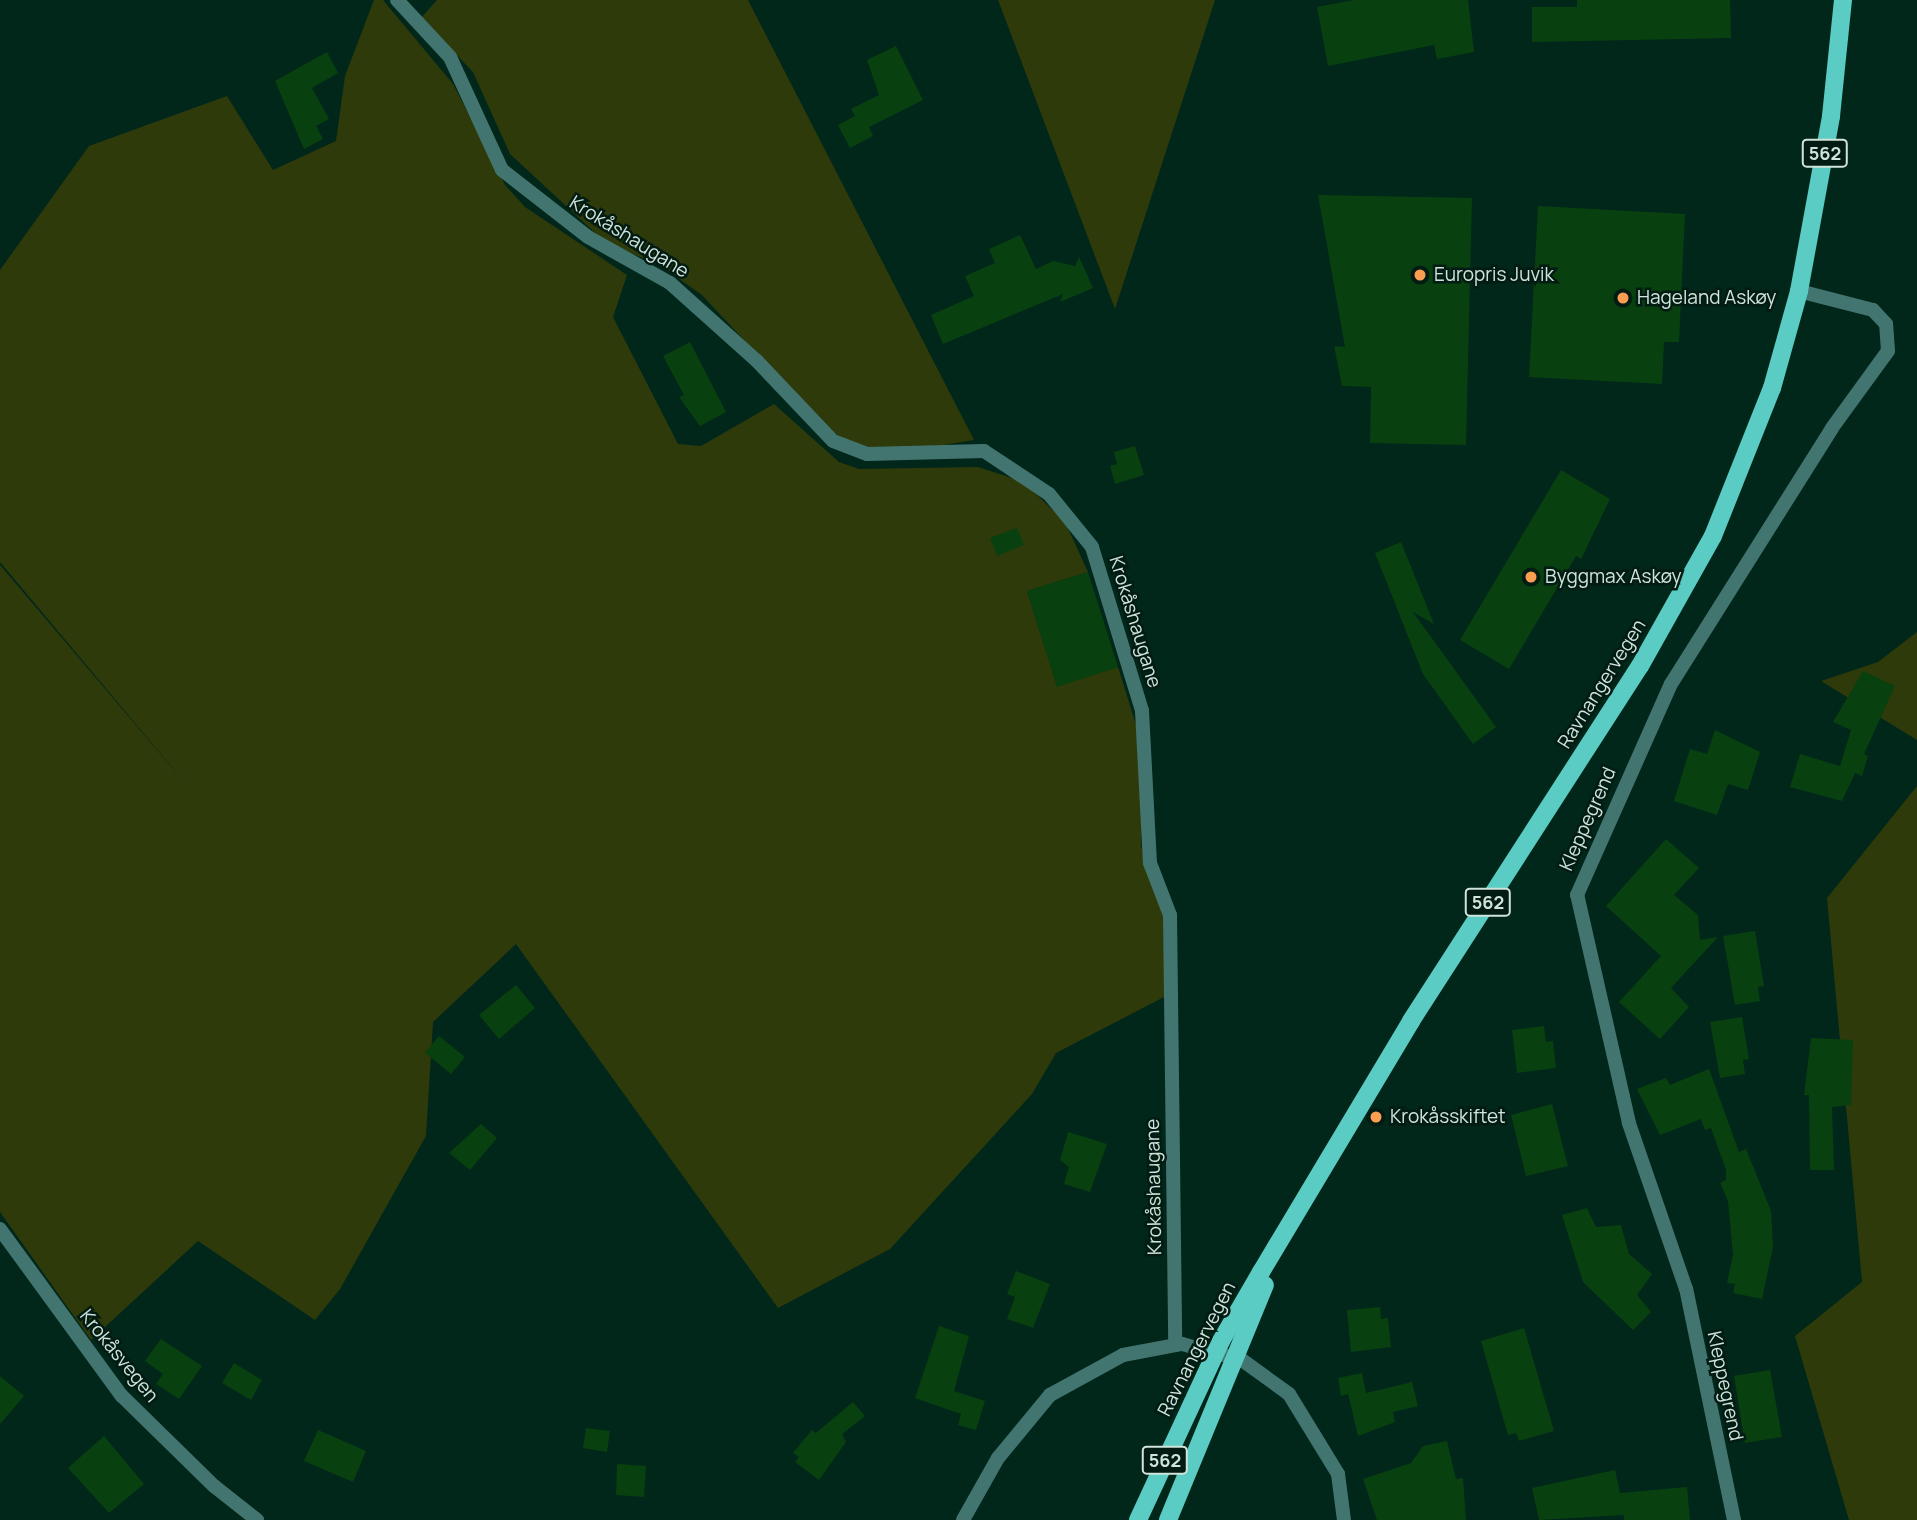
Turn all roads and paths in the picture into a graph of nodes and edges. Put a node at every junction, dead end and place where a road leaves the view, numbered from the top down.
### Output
1 (397, 0) edge
2 (1841, 5) edge
3 (1798, 290) junction
4 (0, 1229) edge
5 (1283, 1239) junction
6 (1175, 1345) junction
7 (257, 1520) edge
8 (962, 1520) edge
9 (1138, 1520) edge
10 (1168, 1520) edge
11 (1345, 1520) edge
12 (1734, 1520) edge

1 - 6 street, Krokåshaugane
2 - 3 main road, Ravnangervegen / 562
3 - 5 main road, Ravnangervegen / 562
3 - 12 street, Kleppegrend
4 - 7 street, Krokåsvegen
5 - 9 main road, Ravnangervegen / 562
5 - 10 main road, Ravnangervegen / 562
6 - 8 street
6 - 11 street

